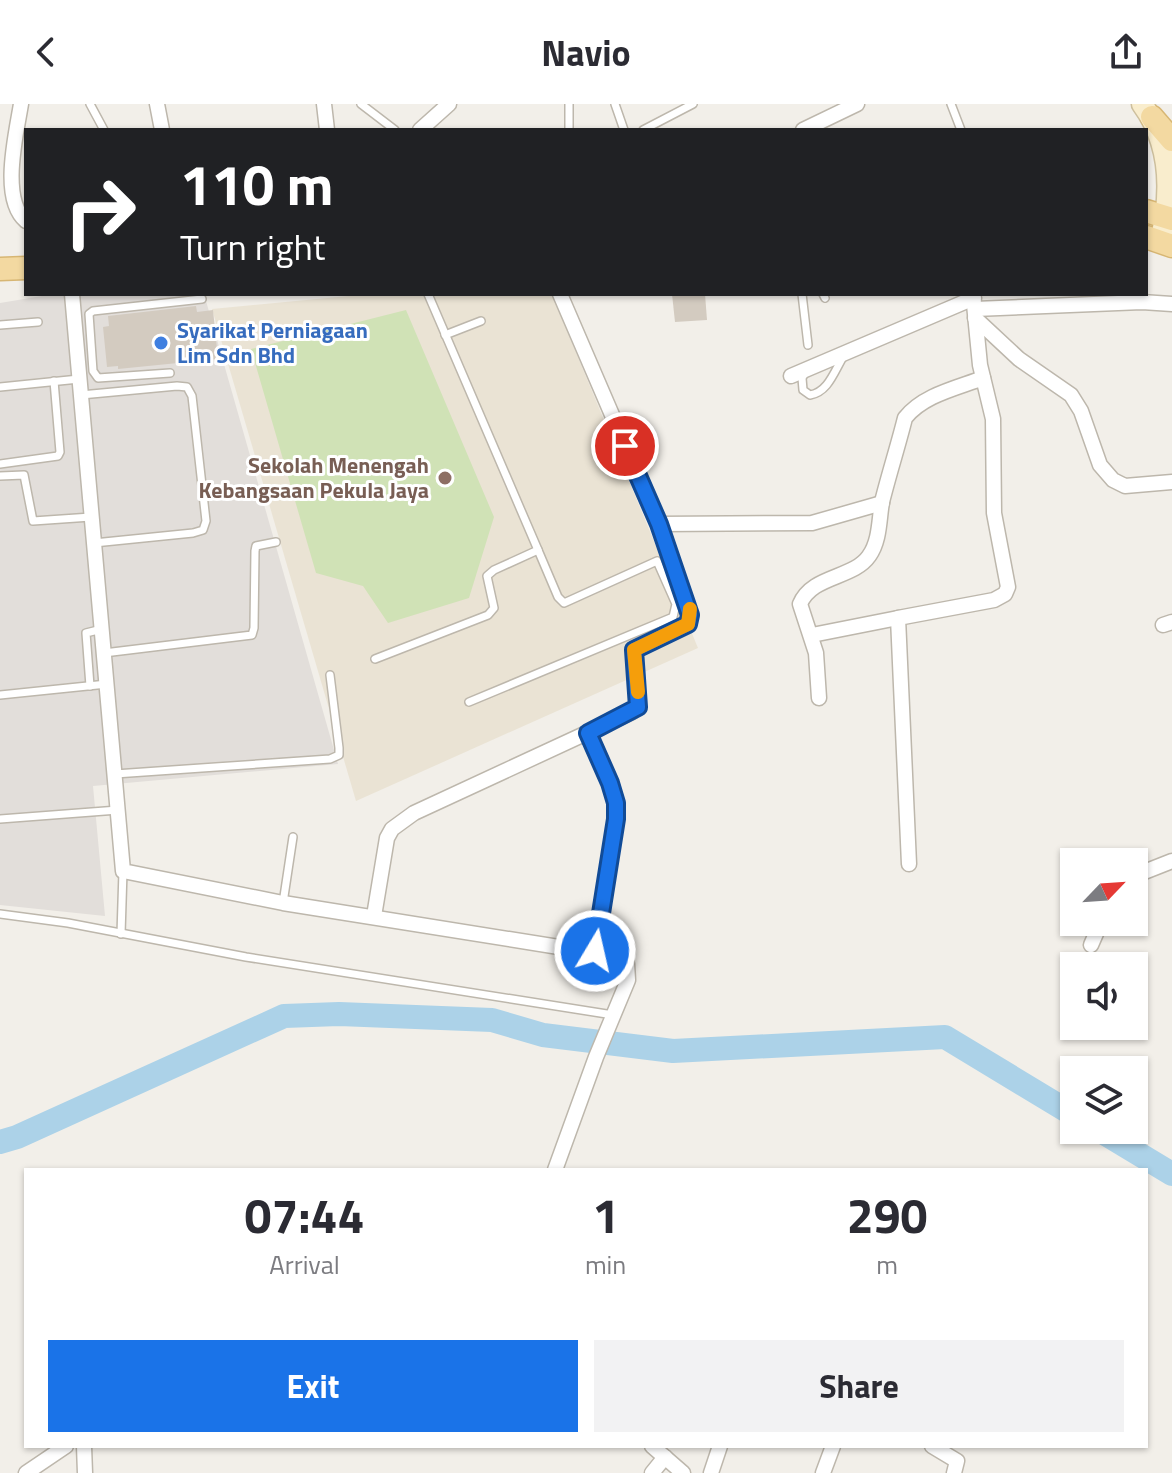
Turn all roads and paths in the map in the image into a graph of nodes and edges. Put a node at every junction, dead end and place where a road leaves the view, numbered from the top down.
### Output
1 (21, 104) edge
2 (90, 104) edge
3 (157, 104) edge
4 (324, 104) edge
5 (361, 104) edge
6 (449, 104) edge
7 (569, 104) edge
8 (615, 104) edge
9 (693, 104) edge
10 (857, 104) edge
11 (951, 104) edge
12 (1147, 111) edge
13 (103, 128) edge
14 (162, 128) edge
15 (327, 128) edge
16 (392, 128) edge
17 (422, 128) edge
18 (569, 128) edge
19 (623, 128) edge
20 (647, 128) edge
21 (807, 128) edge
22 (960, 128) edge
23 (1172, 140) edge
24 (1162, 216) edge
25 (24, 220) edge
26 (1159, 242) edge
27 (24, 268) edge
28 (0, 269) edge
29 (72, 296) edge
30 (153, 296) edge
31 (430, 296) edge
32 (561, 296) edge
33 (802, 296) edge
34 (202, 299) dead end
35 (154, 304) junction
36 (1172, 304) edge
37 (974, 305) edge
38 (481, 321) dead end
39 (38, 322) dead end
40 (0, 325) edge
41 (445, 335) junction
42 (808, 345) dead end
43 (844, 355) junction
44 (807, 370) junction
45 (170, 373) dead end
46 (791, 376) dead end
47 (983, 378) junction
48 (79, 379) junction
49 (54, 381) junction
50 (0, 387) edge
51 (81, 395) junction
52 (0, 464) edge
53 (0, 476) edge
54 (1172, 482) edge
55 (882, 503) junction
56 (92, 517) junction
57 (659, 524) junction
58 (276, 542) dead end
59 (94, 543) junction
60 (538, 550) junction
61 (898, 618) junction
62 (102, 629) junction
63 (812, 635) junction
64 (104, 653) junction
65 (375, 659) dead end
66 (330, 675) dead end
67 (107, 684) junction
68 (90, 686) junction
69 (0, 695) edge
70 (819, 698) dead end
71 (469, 702) dead end
72 (632, 712) joint
73 (588, 733) junction
74 (115, 774) junction
75 (118, 810) junction
76 (0, 819) edge
77 (293, 837) dead end
78 (1172, 861) edge
79 (909, 864) dead end
80 (1148, 870) edge
81 (123, 871) junction
82 (283, 903) junction
83 (0, 914) edge
84 (374, 916) junction
85 (121, 934) junction
86 (1095, 936) edge
87 (1091, 945) dead end
88 (595, 951) junction
89 (613, 1015) junction
90 (556, 1168) edge
91 (63, 1448) edge
92 (84, 1448) edge
93 (654, 1448) edge
94 (719, 1448) edge
95 (832, 1448) edge
96 (935, 1448) edge
97 (665, 1457) junction
98 (26, 1473) edge
99 (85, 1473) edge
100 (652, 1473) edge
101 (683, 1473) edge
102 (711, 1473) edge
103 (823, 1473) edge
104 (954, 1473) edge

1 - 25 street
2 - 13 lane
3 - 14 street
4 - 15 street
5 - 16 lane
6 - 17 street
7 - 18 lane
8 - 19 lane
9 - 20 lane
10 - 21 street
11 - 22 lane
12 - 23 main road
12 - 24 main road
24 - 26 main road
27 - 28 main road
29 - 48 street
30 - 35 lane
31 - 41 lane
32 - 57 street
33 - 42 lane
34 - 35 lane
35 - 45 lane
36 - 37 street
37 - 43 street
37 - 47 street
37 - 54 street
38 - 41 lane
39 - 40 lane
41 - 60 lane
43 - 44 street
43 - 44 lane
44 - 46 street
47 - 55 street
47 - 61 street
48 - 49 lane
48 - 51 street
49 - 50 lane
49 - 52 lane
51 - 56 street
51 - 59 lane
53 - 56 lane
55 - 57 street
55 - 63 street
56 - 59 street
57 - 72 lane
58 - 64 lane
59 - 62 street
60 - 65 lane
60 - 71 lane
61 - 63 street
61 - 79 street
62 - 64 street
62 - 68 lane
63 - 70 street
64 - 67 street
66 - 74 lane
67 - 68 lane
67 - 74 street
68 - 69 lane
72 - 73 street
73 - 84 street
73 - 88 street
74 - 75 street
75 - 76 lane
75 - 81 street
77 - 82 lane
78 - 80 street
81 - 82 street
81 - 85 lane
82 - 84 street
83 - 85 lane
84 - 88 street
85 - 89 lane
86 - 87 street
88 - 89 street
89 - 90 street
91 - 98 street
92 - 99 street
93 - 97 street
94 - 102 street
95 - 103 street
96 - 104 street
97 - 100 street
97 - 101 street

